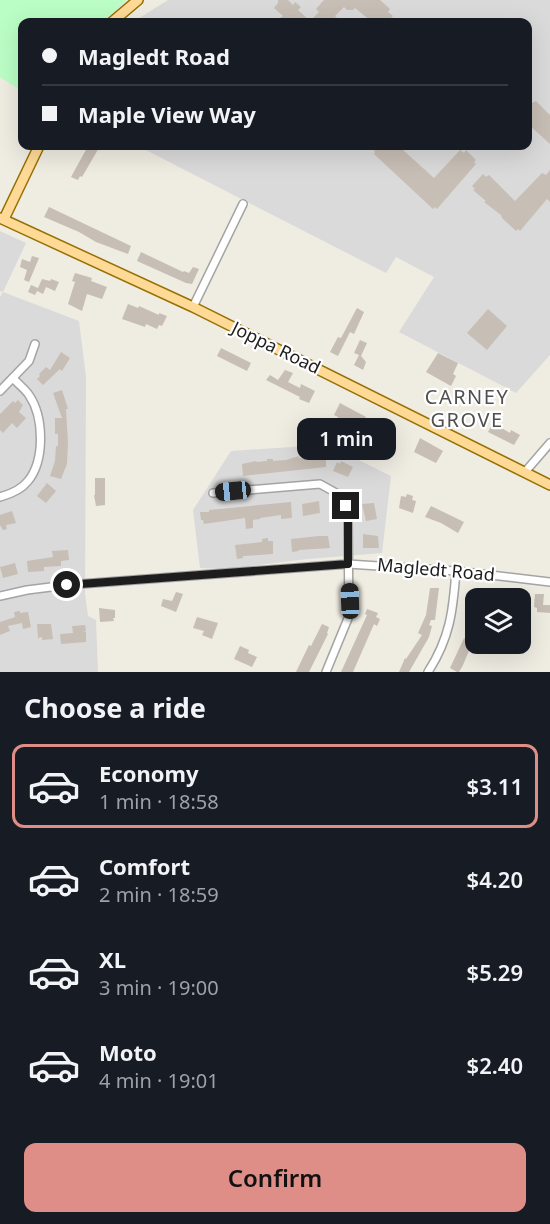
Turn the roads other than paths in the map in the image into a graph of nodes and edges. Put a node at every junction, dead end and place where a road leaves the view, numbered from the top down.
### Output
1 (138, 0) edge
2 (117, 18) edge
3 (37, 150) edge
4 (243, 204) dead end
5 (2, 219) edge
6 (193, 307) junction
7 (35, 344) dead end
8 (13, 378) junction
9 (0, 390) edge
10 (550, 443) edge
11 (525, 472) junction
12 (550, 485) edge
13 (213, 493) dead end
14 (0, 497) edge
15 (348, 564) junction
16 (456, 571) junction
17 (550, 582) edge
18 (0, 596) edge
19 (326, 672) edge
20 (428, 672) edge

1 - 2 main road
3 - 5 main road
4 - 6 street
5 - 6 main road, Joppa Road
6 - 11 main road, Joppa Road
7 - 8 street
8 - 9 street
8 - 14 street
10 - 11 street
11 - 12 main road, Joppa Road
13 - 15 street
15 - 16 street, Magledt Road
15 - 18 street, Magledt Road
15 - 19 street
16 - 17 street, Magledt Road
16 - 20 street

